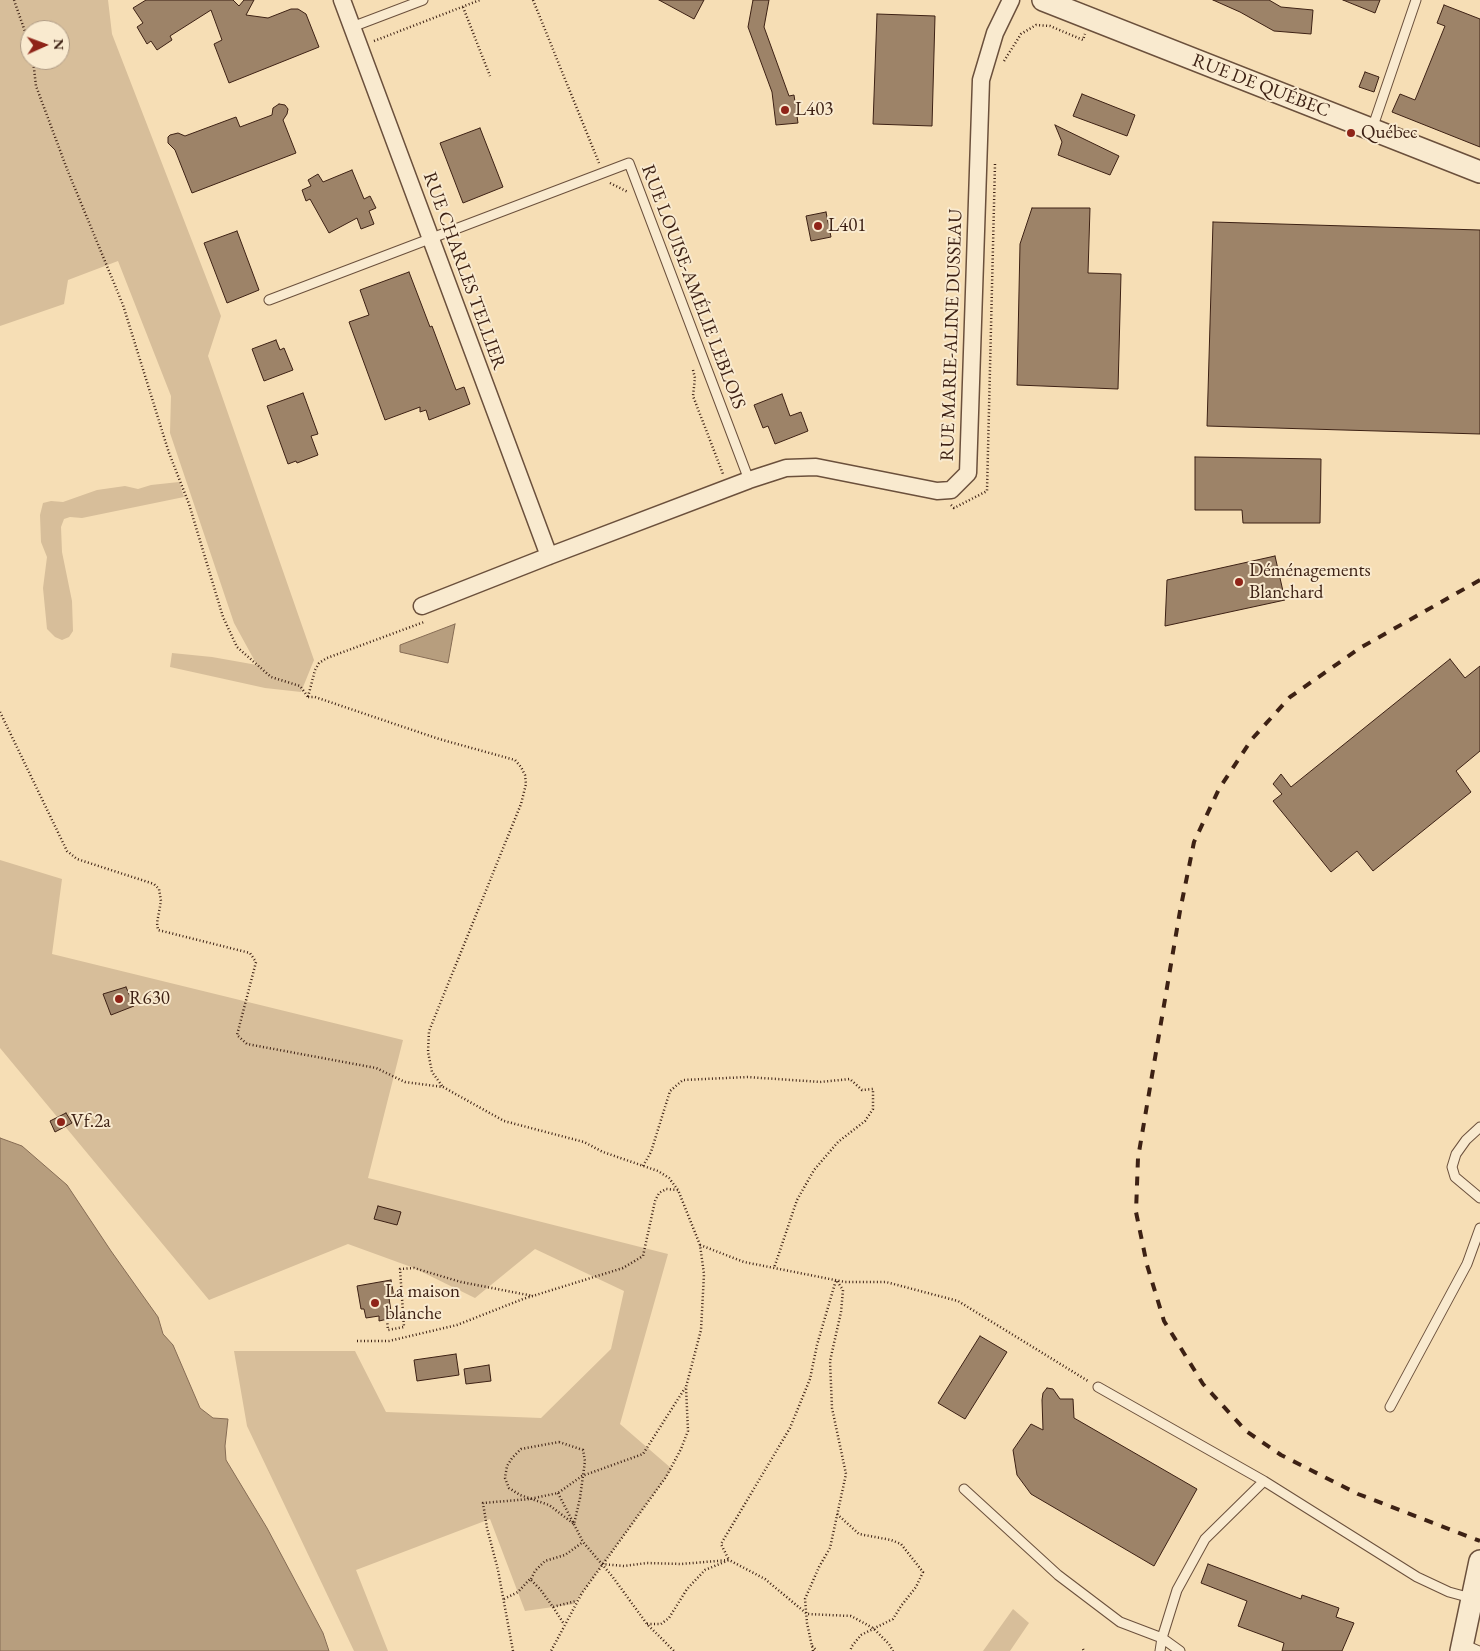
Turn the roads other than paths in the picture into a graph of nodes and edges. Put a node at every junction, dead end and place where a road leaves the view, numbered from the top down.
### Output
1 (342, 0) edge
2 (423, 0) edge
3 (1011, 0) edge
4 (1043, 0) edge
5 (1416, 0) edge
6 (352, 27) junction
7 (1372, 129) junction
8 (1480, 172) edge
9 (430, 238) junction
10 (269, 300) dead end
11 (749, 480) junction
12 (549, 556) junction
13 (425, 613) road end
14 (1480, 1127) edge
15 (1480, 1198) edge
16 (1480, 1228) edge
17 (1098, 1387) road end
18 (1390, 1407) dead end
19 (1264, 1481) junction
20 (964, 1489) dead end
21 (1480, 1560) edge
22 (1471, 1598) junction
23 (1162, 1638) junction
24 (1468, 1649) edge
25 (1160, 1651) edge
26 (1180, 1651) edge

1 - 6 street, RUE CHARLES TELLIER
2 - 6 lane
3 - 11 street, RUE MARIE-ALINE DUSSEAU
4 - 7 street, RUE DE QUÉBEC
5 - 7 lane
6 - 9 street, RUE CHARLES TELLIER
7 - 8 street, RUE DE QUÉBEC
9 - 10 lane, RUE LOUISE-AMÉLIE LEBLOIS
9 - 11 lane, RUE LOUISE-AMÉLIE LEBLOIS
9 - 12 street, RUE CHARLES TELLIER
11 - 12 street
12 - 13 street
14 - 15 lane
16 - 18 lane
17 - 19 lane
19 - 22 lane
19 - 23 lane
20 - 23 lane
21 - 22 street
22 - 24 street
23 - 25 lane
23 - 26 lane

